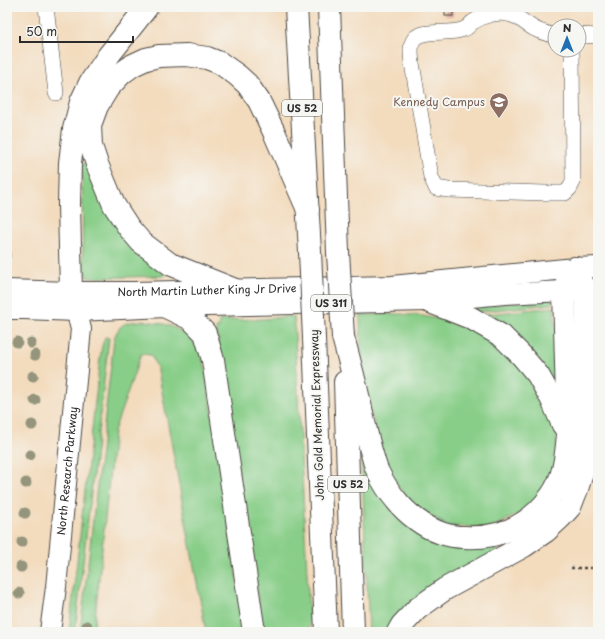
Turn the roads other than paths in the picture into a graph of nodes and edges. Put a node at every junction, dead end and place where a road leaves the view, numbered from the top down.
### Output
1 (46, 7) edge
2 (147, 7) edge
3 (296, 7) edge
4 (329, 7) edge
5 (335, 7) edge
6 (547, 34) edge
7 (587, 35) edge
8 (598, 36) edge
9 (331, 54) junction
10 (572, 58) edge
11 (56, 93) dead end
12 (308, 210) junction
13 (598, 267) edge
14 (575, 268) junction
15 (7, 290) edge
16 (235, 290) junction
17 (592, 290) edge
18 (564, 291) junction
19 (428, 301) junction
20 (74, 302) junction
21 (166, 307) junction
22 (7, 309) edge
23 (344, 337) junction
24 (568, 435) junction
25 (50, 632) edge
26 (254, 632) edge
27 (326, 632) edge
28 (353, 632) edge
29 (398, 632) edge

1 - 11 street
2 - 20 highway
3 - 12 highway, John Gold Memorial Expressway / US 52
4 - 9 highway, US 52
5 - 9 highway
6 - 10 street
7 - 8 street
9 - 23 highway, US 52, bridge
12 - 16 highway
12 - 27 highway, John Gold Memorial Expressway / US 52, bridge
13 - 14 main road, North Martin Luther King Jr Drive / US 311
14 - 16 main road, North Martin Luther King Jr Drive / US 311
14 - 17 highway
14 - 18 highway
15 - 20 main road, North Martin Luther King Jr Drive
16 - 20 main road, North Martin Luther King Jr Drive / US 311
17 - 18 main road, North Martin Luther King Jr Drive / US 311
17 - 29 highway
18 - 19 main road, North Martin Luther King Jr Drive / US 311
18 - 24 highway
19 - 21 main road, North Martin Luther King Jr Drive / US 311
19 - 24 highway
20 - 21 main road, North Martin Luther King Jr Drive / US 311
20 - 22 main road, North Martin Luther King Jr Drive
20 - 25 main road, North Research Parkway
21 - 26 highway
23 - 24 highway
23 - 28 highway, US 52

